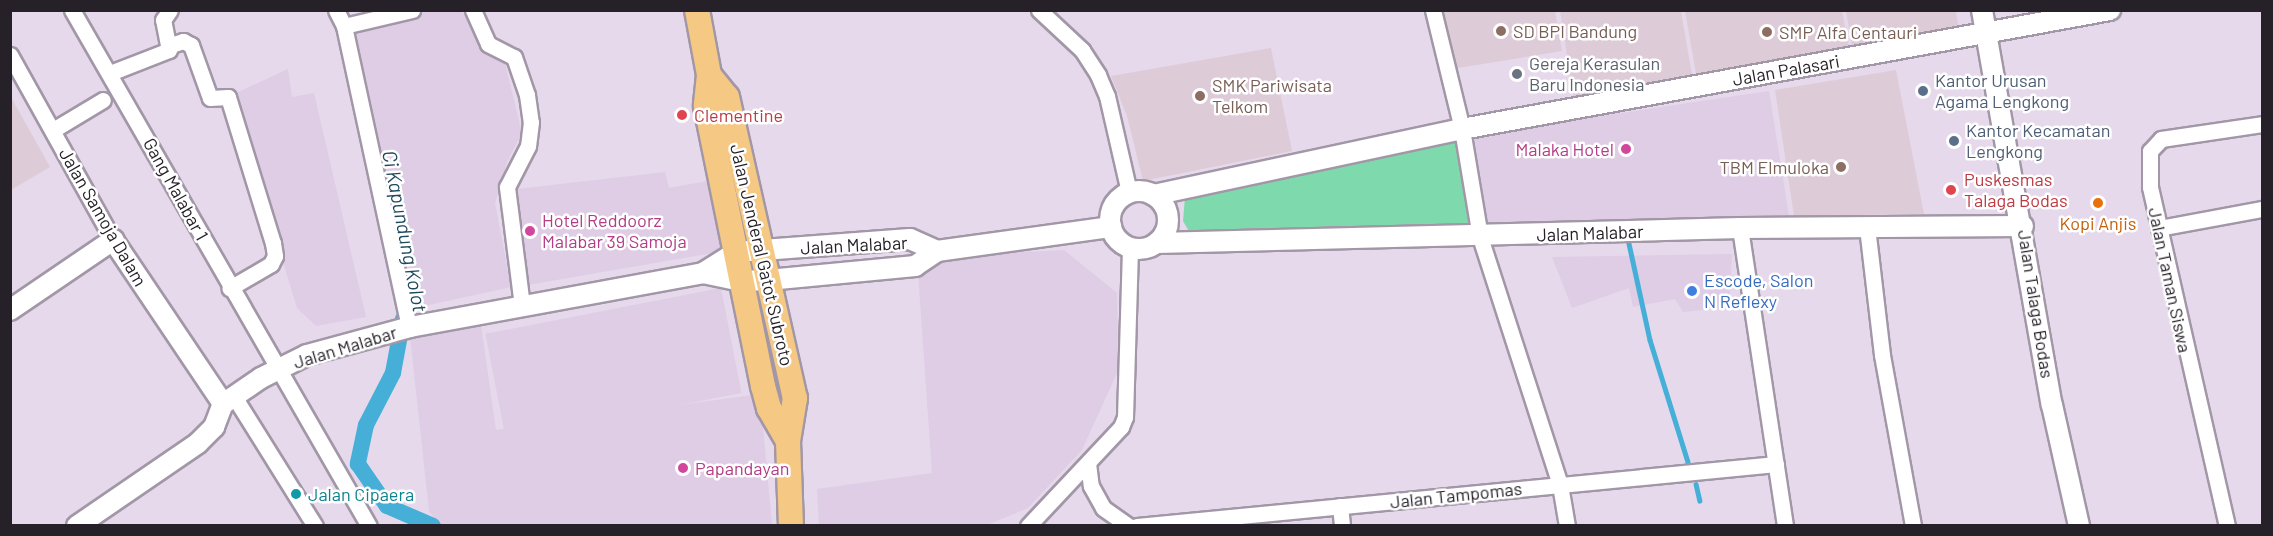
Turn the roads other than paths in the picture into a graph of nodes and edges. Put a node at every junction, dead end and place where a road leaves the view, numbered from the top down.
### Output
1 (72, 10) edge
2 (170, 10) edge
3 (336, 10) edge
4 (412, 10) edge
5 (473, 10) edge
6 (697, 10) edge
7 (1039, 10) edge
8 (1433, 10) edge
9 (1982, 10) edge
10 (2110, 10) edge
11 (344, 26) junction
12 (1986, 33) junction
13 (171, 45) junction
14 (10, 55) edge
15 (110, 73) junction
16 (709, 75) junction
17 (103, 100) dead end
18 (2262, 124) edge
19 (1462, 129) junction
20 (53, 130) junction
21 (1129, 192) junction
22 (1154, 195) junction
23 (2262, 213) edge
24 (2023, 226) junction
25 (1111, 227) junction
26 (1867, 227) junction
27 (1740, 228) junction
28 (2160, 228) junction
29 (1480, 237) junction
30 (113, 240) junction
31 (1157, 243) junction
32 (1130, 248) junction
33 (761, 250) junction
34 (937, 251) junction
35 (736, 252) junction
36 (703, 273) junction
37 (768, 280) junction
38 (742, 281) junction
39 (230, 288) junction
40 (522, 306) junction
41 (10, 310) edge
42 (409, 327) junction
43 (276, 370) junction
44 (229, 401) junction
45 (788, 441) junction
46 (1088, 463) junction
47 (1776, 464) junction
48 (1560, 485) junction
49 (1340, 506) junction
50 (77, 525) edge
51 (315, 525) edge
52 (369, 525) edge
53 (791, 525) edge
54 (1028, 525) edge
55 (1129, 525) edge
56 (1137, 525) edge
57 (1342, 525) edge
58 (1567, 525) edge
59 (1785, 525) edge
60 (1913, 525) edge
61 (2079, 525) edge
62 (2227, 525) edge

1 - 15 street, Gang Malabar 1
2 - 13 street
3 - 11 street
4 - 11 street
5 - 40 street
6 - 16 main road, Jalan Jenderal Gatot Subroto
7 - 21 street
8 - 19 street
9 - 12 street, Jalan Talaga Bodas
10 - 12 street, Jalan Palasari
11 - 42 street
12 - 19 street, Jalan Palasari
12 - 24 street, Jalan Talaga Bodas
13 - 15 street
13 - 39 street
14 - 20 street, Jalan Samoja Dalam
15 - 39 street, Gang Malabar 1
16 - 33 main road, Jalan Jenderal Gatot Subroto
16 - 35 main road, Jalan Jenderal Gatot Subroto
17 - 20 street
18 - 28 street, Jalan Taman Siswa
19 - 22 street
19 - 29 street
20 - 30 street, Jalan Samoja Dalam
21 - 22 street
21 - 25 street
22 - 31 street
23 - 28 street
24 - 26 street, Jalan Malabar
24 - 61 street, Jalan Talaga Bodas
25 - 32 street
25 - 34 street, Jalan Malabar
26 - 27 street, Jalan Malabar
26 - 60 street
27 - 29 street, Jalan Malabar
27 - 47 street
28 - 62 street, Jalan Taman Siswa
29 - 31 street, Jalan Malabar
29 - 48 street
30 - 41 street
30 - 44 street, Jalan Samoja Dalam
31 - 32 street
32 - 46 street
33 - 34 street, Jalan Malabar
33 - 35 street, Jalan Malabar
33 - 37 main road, Jalan Jenderal Gatot Subroto
34 - 37 street, Jalan Malabar
35 - 36 street, Jalan Malabar
35 - 38 main road, Jalan Jenderal Gatot Subroto
36 - 38 street, Jalan Malabar
36 - 40 street, Jalan Malabar
37 - 38 street, Jalan Malabar
37 - 45 main road, Jalan Jenderal Gatot Subroto
38 - 45 main road, Jalan Jenderal Gatot Subroto
39 - 43 street, Gang Malabar 1
40 - 42 street, Jalan Malabar
42 - 43 street, Jalan Malabar
43 - 44 street, Jalan Malabar
43 - 52 street, Gang Malabar 1
44 - 50 street
44 - 51 street
45 - 53 main road, Jalan Jenderal Gatot Subroto
46 - 54 street
46 - 55 street
47 - 48 street, Jalan Tampomas
47 - 59 street
48 - 49 street, Jalan Tampomas
48 - 58 street
49 - 56 street, Jalan Tampomas
49 - 57 street

